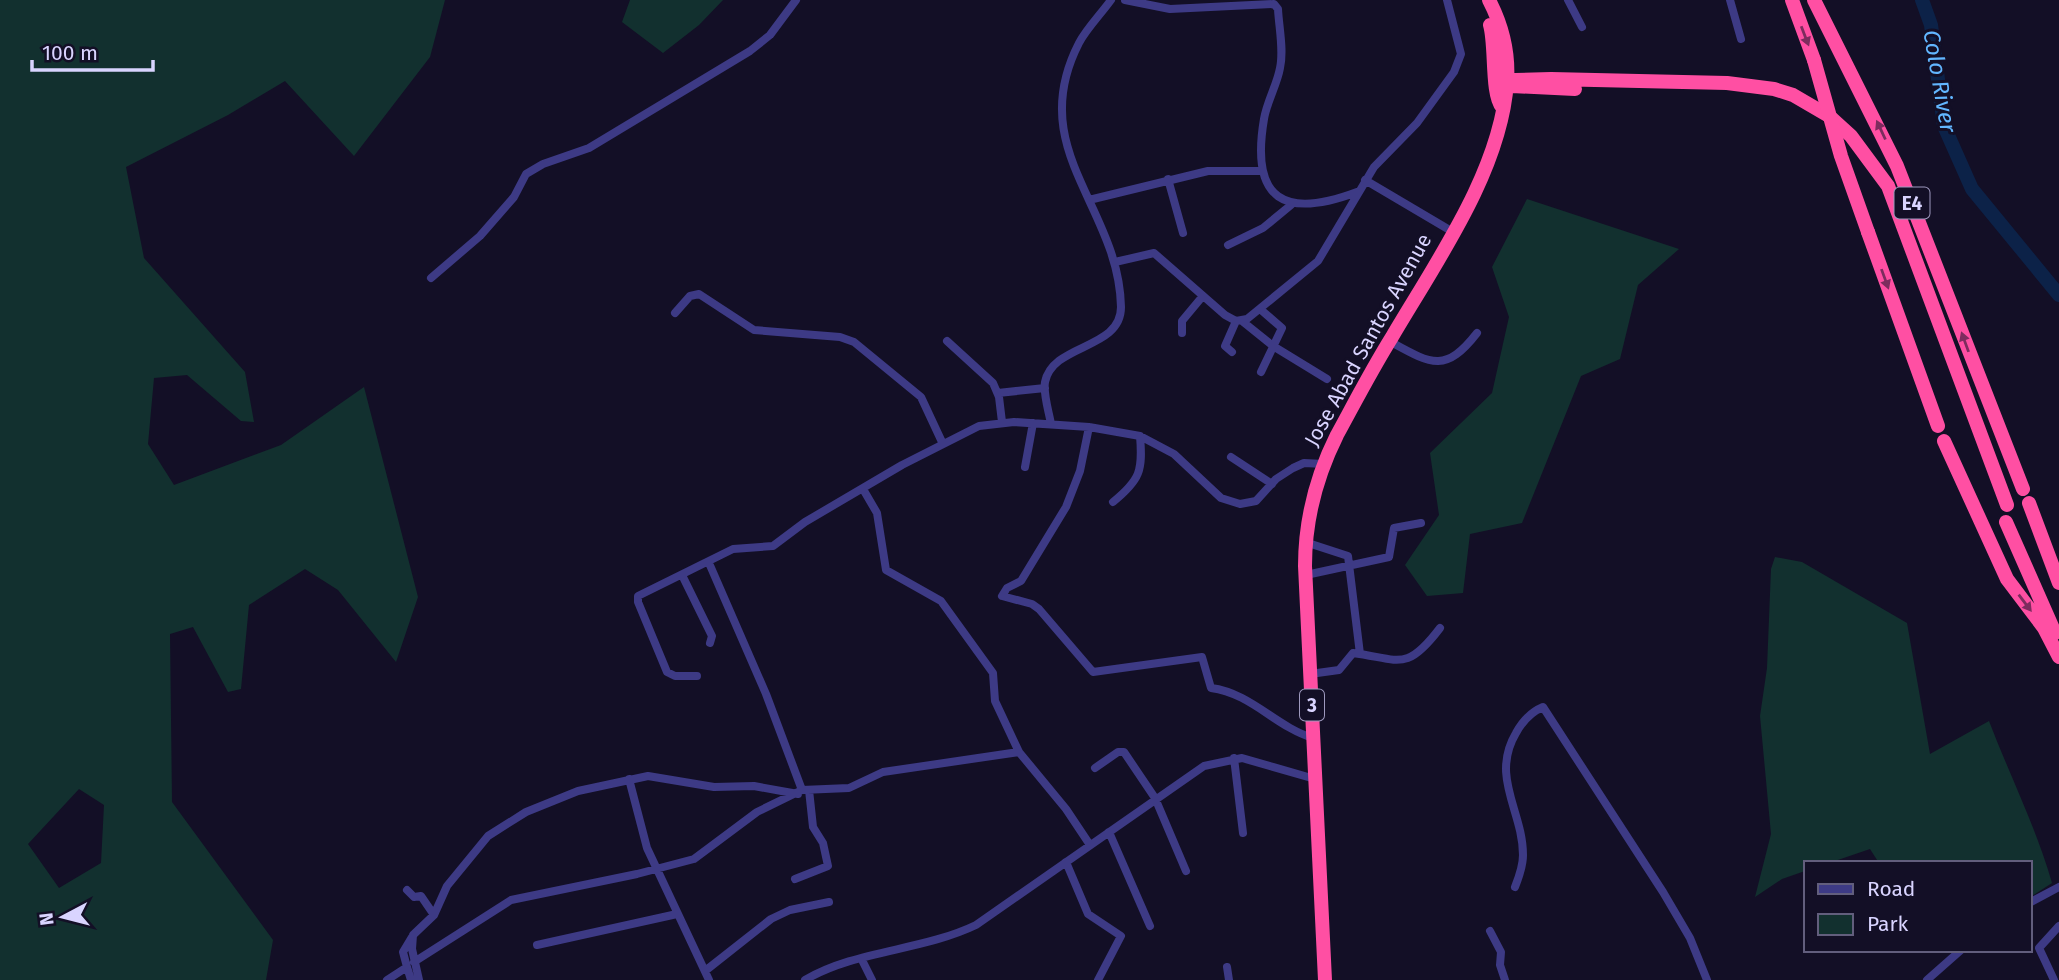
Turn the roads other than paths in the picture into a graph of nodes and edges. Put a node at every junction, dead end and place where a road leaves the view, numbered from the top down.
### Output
1 (796, 0) edge
2 (1111, 0) edge
3 (1447, 0) edge
4 (1480, 0) edge
5 (1489, 0) edge
6 (1568, 0) edge
7 (1730, 0) edge
8 (1130, 1) edge
9 (1815, 4) edge
10 (1794, 6) edge
11 (1582, 27) dead end
12 (1741, 39) dead end
13 (1501, 55) junction
14 (1507, 84) junction
15 (1551, 84) junction
16 (1503, 108) junction
17 (1263, 171) junction
18 (1168, 179) junction
19 (1364, 180) junction
20 (1357, 192) junction
21 (1089, 200) junction
22 (1291, 205) junction
23 (1452, 232) junction
24 (1183, 233) dead end
25 (1228, 245) dead end
26 (1115, 262) junction
27 (431, 278) dead end
28 (1202, 297) junction
29 (1260, 309) junction
30 (675, 313) dead end
31 (1239, 321) junction
32 (1182, 333) dead end
33 (1477, 333) dead end
34 (947, 341) dead end
35 (1389, 341) junction
36 (1273, 346) junction
37 (1232, 352) dead end
38 (1261, 372) dead end
39 (1327, 379) dead end
40 (1045, 388) junction
41 (998, 393) junction
42 (1002, 422) junction
43 (1033, 423) junction
44 (1051, 424) junction
45 (1938, 426) dead end
46 (1089, 427) junction
47 (1140, 436) junction
48 (1944, 441) dead end
49 (942, 442) junction
50 (1230, 457) dead end
51 (1324, 464) junction
52 (1025, 467) dead end
53 (1272, 484) junction
54 (863, 489) junction
55 (2023, 489) dead end
56 (1113, 502) dead end
57 (2029, 503) dead end
58 (2004, 506) dead end
59 (1421, 523) dead end
60 (1305, 542) junction
61 (709, 563) junction
62 (1350, 567) junction
63 (682, 575) junction
64 (1306, 575) junction
65 (2059, 583) edge
66 (1440, 628) dead end
67 (2059, 629) edge
68 (710, 643) dead end
69 (2059, 644) edge
70 (1360, 654) junction
71 (2059, 657) edge
72 (1310, 674) junction
73 (697, 676) dead end
74 (1314, 738) junction
75 (1019, 752) junction
76 (1234, 758) junction
77 (1095, 768) dead end
78 (629, 779) junction
79 (1315, 779) junction
80 (803, 791) junction
81 (1155, 798) junction
82 (1109, 832) junction
83 (1243, 833) dead end
84 (1090, 845) junction
85 (1066, 862) junction
86 (657, 869) junction
87 (1186, 871) dead end
88 (795, 879) dead end
89 (1515, 887) dead end
90 (2059, 887) edge
91 (407, 890) dead end
92 (829, 902) dead end
93 (2031, 902) edge
94 (677, 914) junction
95 (434, 915) junction
96 (1150, 926) dead end
97 (2059, 926) edge
98 (1490, 931) dead end
99 (537, 945) dead end
100 (1959, 952) edge
101 (862, 960) junction
102 (411, 964) junction
103 (1227, 967) dead end
104 (707, 976) edge
105 (809, 979) edge
106 (387, 980) edge
107 (411, 980) edge
108 (419, 980) edge
109 (872, 980) edge
110 (1098, 980) edge
111 (1229, 980) edge
112 (1325, 980) edge
113 (1504, 980) edge
114 (1707, 980) edge
115 (1927, 980) edge
116 (2054, 980) edge

1 - 27 street
2 - 21 street
3 - 19 street
4 - 13 highway, Jose Abad Santos Avenue / 3
5 - 13 highway, Jose Abad Santos Avenue / 3
6 - 11 street
7 - 12 street
8 - 17 street
55 -> 9 highway, E4
10 -> 45 highway, E4, bridge
13 - 14 highway
13 - 15 highway, E4
13 - 16 highway, Jose Abad Santos Avenue / 3
14 - 15 highway, E4
14 - 16 highway, Jose Abad Santos Avenue / 3
15 - 16 highway, E4
15 - 58 highway, E4
16 - 23 highway, Jose Abad Santos Avenue / 3
17 - 18 street
17 - 22 street
18 - 21 street
18 - 24 street
19 - 20 street
19 - 23 street
20 - 22 street
20 - 29 street
21 - 26 street
22 - 25 street
23 - 35 highway, Jose Abad Santos Avenue / 3
26 - 28 street
26 - 40 street
28 - 31 street
28 - 32 street
29 - 31 street
29 - 36 street
30 - 49 street
31 - 36 street
31 - 37 street
33 - 35 street
34 - 41 street
35 - 51 highway, Jose Abad Santos Avenue / 3
36 - 38 street
36 - 39 street
40 - 41 street
40 - 44 street
41 - 42 street
42 - 43 street
42 - 49 street
43 - 44 street
43 - 52 street
44 - 46 street
46 - 47 street
46 - 74 street
47 - 53 street
47 - 56 street
48 -> 71 highway
49 - 54 street
50 - 53 street
51 - 53 street
51 - 60 highway, Jose Abad Santos Avenue / 3
54 - 61 street
54 - 75 street
57 - 65 highway
59 - 62 street
60 - 62 street
60 - 64 highway, Jose Abad Santos Avenue / 3
61 - 63 street
61 - 80 street
62 - 64 street
62 - 70 street
63 - 68 street
63 - 73 street
64 - 72 highway, Jose Abad Santos Avenue / 3
66 - 70 street
67 - 69 highway
70 - 72 street
72 - 74 highway, Jose Abad Santos Avenue / 3
74 - 79 highway, Jose Abad Santos Avenue / 3
75 - 80 street
75 - 84 street
76 - 79 street
76 - 81 street
76 - 83 street
77 - 81 street
78 - 80 street
78 - 86 street
78 - 95 street
79 - 112 highway, Jose Abad Santos Avenue / 3
80 - 86 street
80 - 88 street
81 - 82 street
81 - 87 street
82 - 84 street
82 - 96 street
84 - 85 street
85 - 101 street
85 - 110 street
86 - 94 street
86 - 102 street
89 - 114 street
90 - 93 street
91 - 95 street
92 - 104 street
94 - 99 street
94 - 104 street
95 - 102 street
97 - 116 street
98 - 113 street
100 - 115 street
101 - 105 street
101 - 109 street
102 - 106 street
102 - 107 street
102 - 108 street
103 - 111 street

